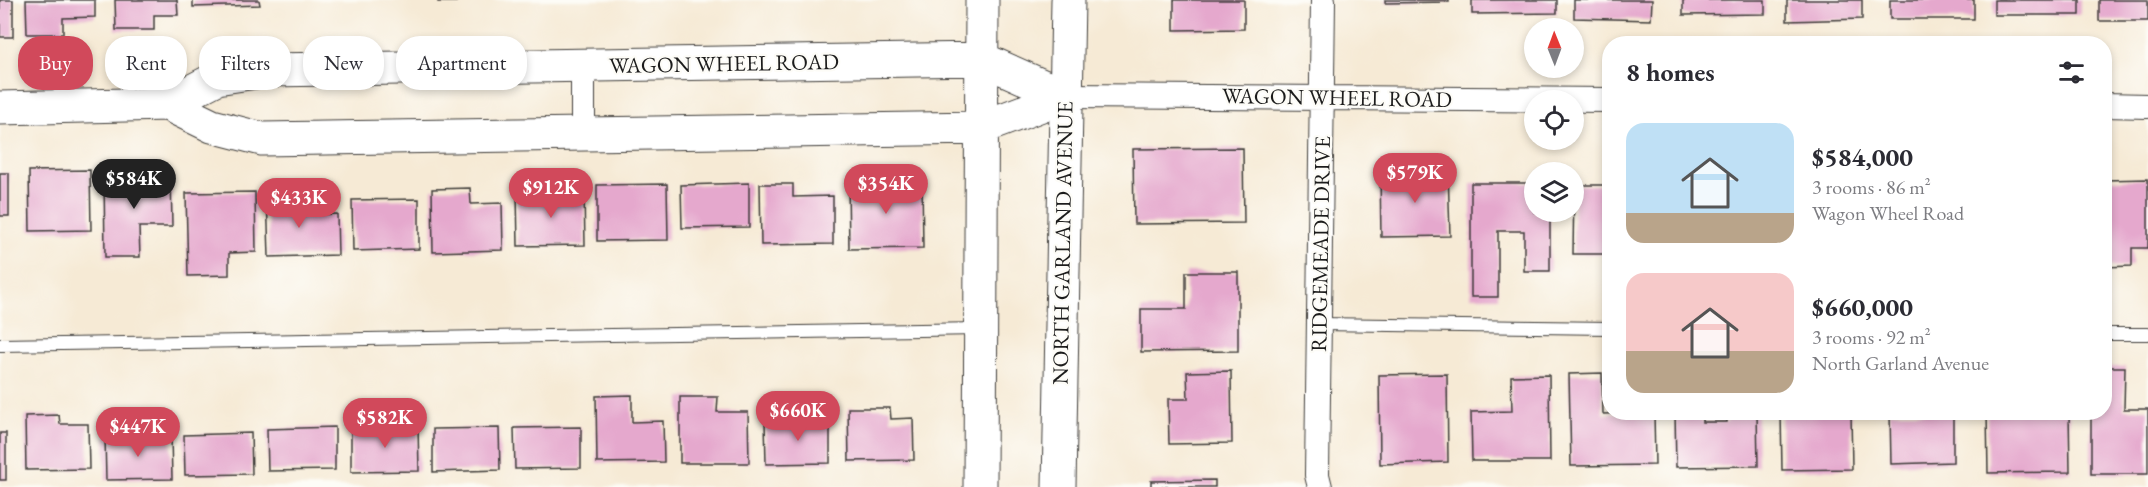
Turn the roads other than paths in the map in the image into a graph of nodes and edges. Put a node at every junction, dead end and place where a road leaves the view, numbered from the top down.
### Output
1 (982, 0) edge
2 (1068, 0) edge
3 (1323, 0) edge
4 (981, 59) junction
5 (583, 65) junction
6 (1065, 96) junction
7 (1322, 97) junction
8 (1602, 100) edge
9 (167, 104) junction
10 (2112, 105) edge
11 (2148, 106) edge
12 (0, 108) edge
13 (981, 128) junction
14 (583, 133) junction
15 (1319, 324) junction
16 (1602, 328) edge
17 (981, 329) junction
18 (2112, 334) edge
19 (2148, 334) edge
20 (0, 345) edge
21 (980, 487) edge
22 (1059, 487) edge
23 (1320, 487) edge

1 - 4 street
2 - 6 street, NORTH GARLAND AVENUE
3 - 7 street, RIDGEMEADE DRIVE
4 - 5 street, WAGON WHEEL ROAD
4 - 6 street, WAGON WHEEL ROAD
4 - 13 street
5 - 9 street, WAGON WHEEL ROAD
5 - 14 street
6 - 7 street, WAGON WHEEL ROAD
6 - 13 street, WAGON WHEEL ROAD
6 - 22 street, NORTH GARLAND AVENUE
7 - 8 street, WAGON WHEEL ROAD
7 - 15 street, RIDGEMEADE DRIVE
9 - 12 street, WAGON WHEEL ROAD
9 - 14 street, WAGON WHEEL ROAD
10 - 11 street
13 - 14 street, WAGON WHEEL ROAD
13 - 17 street
15 - 16 lane
15 - 23 street, RIDGEMEADE DRIVE
17 - 20 lane
17 - 21 street
18 - 19 lane

